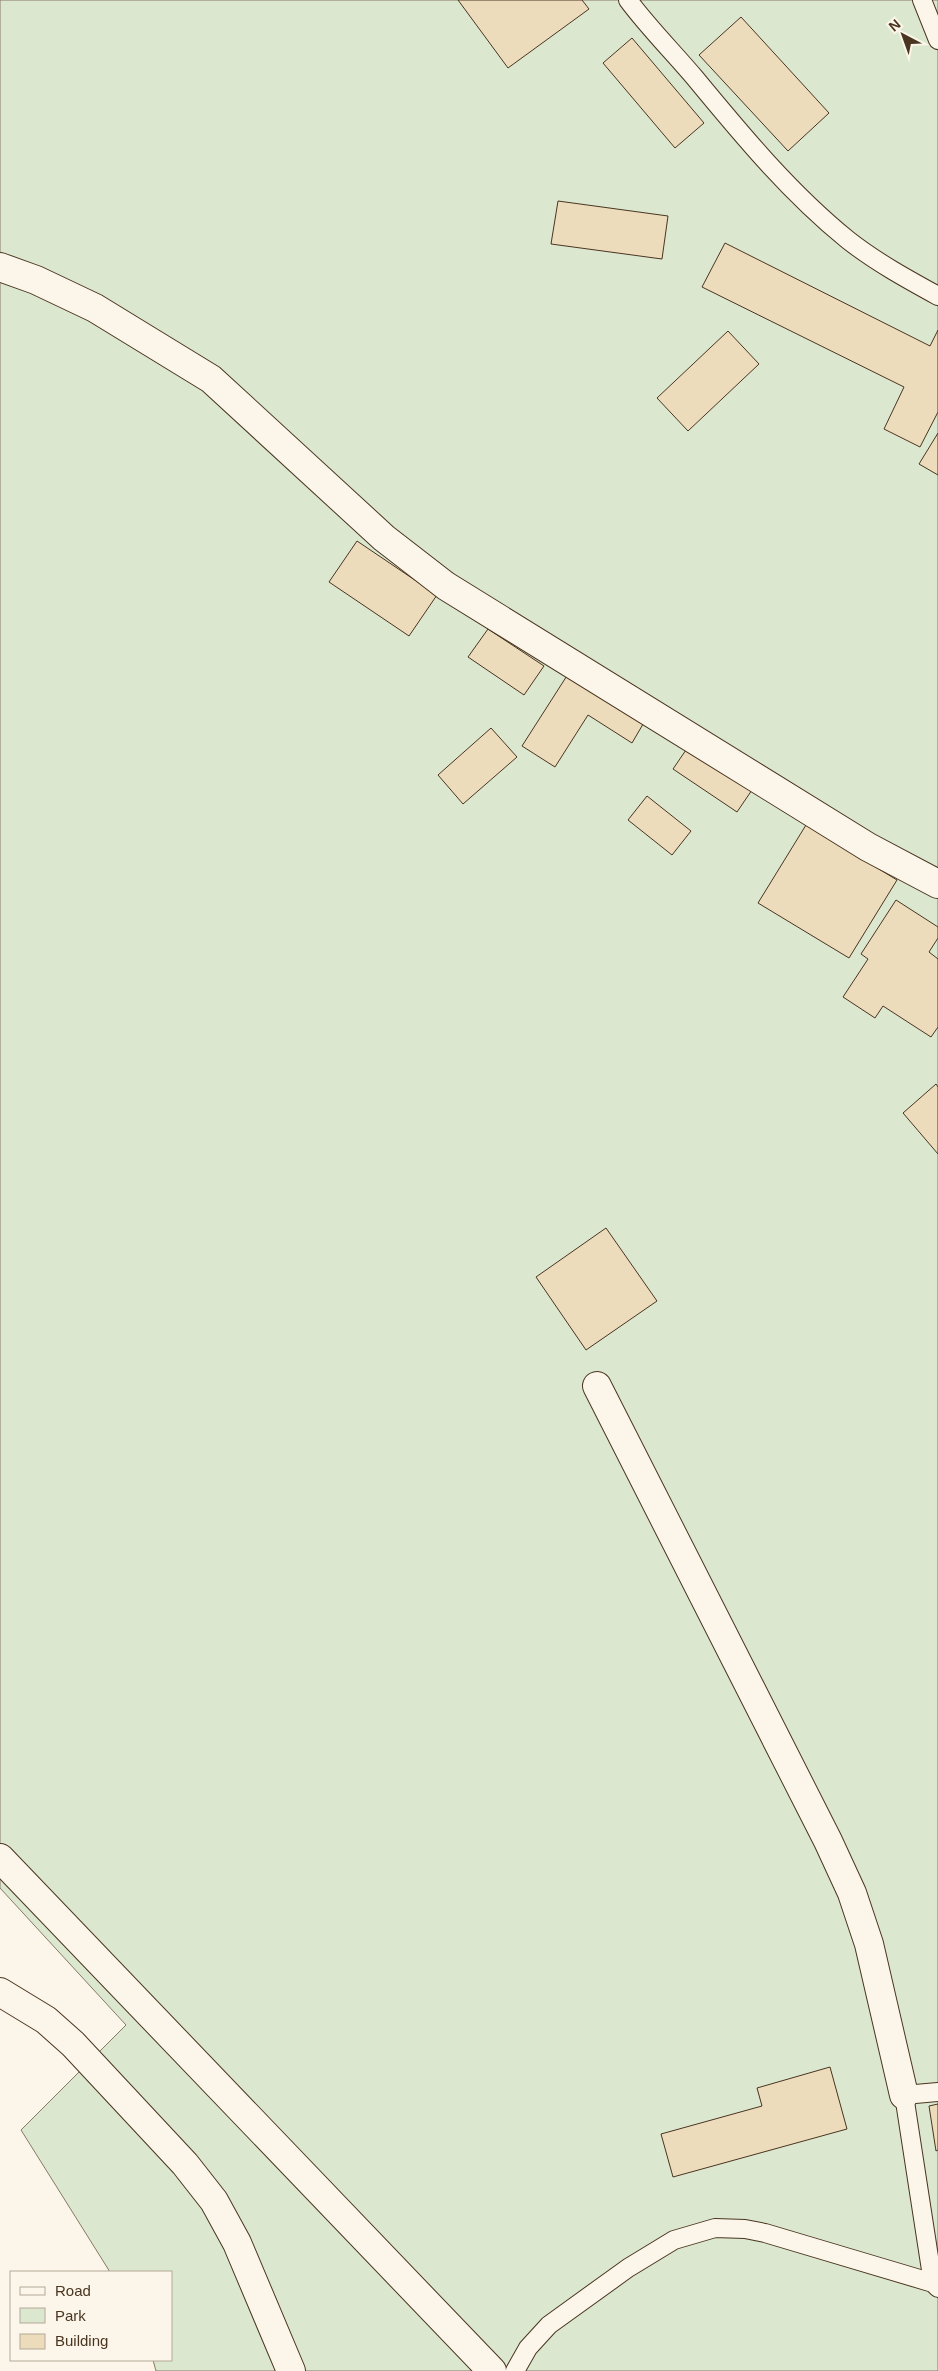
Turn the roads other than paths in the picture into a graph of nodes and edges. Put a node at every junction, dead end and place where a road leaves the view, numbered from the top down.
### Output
1 (628, 0) edge
2 (922, 0) edge
3 (938, 40) edge
4 (0, 267) edge
5 (938, 296) edge
6 (938, 884) edge
7 (597, 1386) dead end
8 (0, 1858) edge
9 (0, 1992) edge
10 (938, 2092) edge
11 (904, 2095) junction
12 (936, 2285) edge
13 (291, 2371) edge
14 (492, 2371) edge
15 (515, 2371) edge

1 - 5 lane
2 - 3 lane
4 - 6 street
7 - 11 street
8 - 14 street
9 - 13 street
10 - 11 lane
11 - 12 lane
12 - 15 lane

